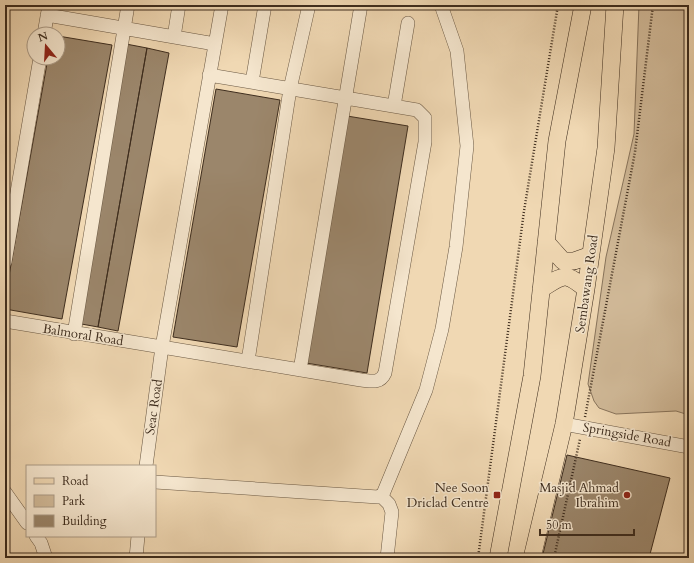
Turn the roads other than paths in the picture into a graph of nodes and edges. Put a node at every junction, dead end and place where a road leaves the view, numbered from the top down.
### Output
1 (128, 5) edge
2 (178, 5) edge
3 (222, 5) edge
4 (264, 5) edge
5 (309, 5) edge
6 (361, 5) edge
7 (441, 5) edge
8 (583, 5) edge
9 (615, 5) edge
10 (48, 10) edge
11 (408, 23) dead end
12 (45, 26) edge
13 (124, 28) junction
14 (174, 37) junction
15 (215, 44) junction
16 (39, 66) edge
17 (209, 75) junction
18 (252, 82) junction
19 (290, 89) junction
20 (345, 98) junction
21 (394, 106) junction
22 (546, 242) junction
23 (591, 254) junction
24 (5, 262) edge
25 (541, 289) junction
26 (586, 289) junction
27 (5, 321) edge
28 (74, 334) junction
29 (162, 347) junction
30 (248, 361) junction
31 (300, 370) junction
32 (564, 424) junction
33 (689, 447) edge
34 (146, 465) edge
35 (156, 482) edge
36 (5, 492) edge
37 (381, 496) junction
38 (26, 522) edge
39 (37, 537) edge
40 (138, 537) edge
41 (46, 558) edge
42 (136, 558) edge
43 (387, 558) edge
44 (498, 558) edge
45 (532, 558) edge

1 - 13 street
2 - 14 street
3 - 15 street, Seac Road
4 - 18 street
5 - 19 street
6 - 20 street
7 - 37 street
8 - 22 main road
9 - 23 main road, Sembawang Road
10 - 12 street
10 - 13 street
11 - 21 street
13 - 14 street
13 - 28 street
14 - 15 street
15 - 17 street, Seac Road
16 - 24 street
17 - 18 street
17 - 29 street, Seac Road
18 - 19 street
19 - 20 street
19 - 30 street
20 - 21 street
20 - 31 street
21 - 31 street, Balmoral Road
22 - 23 main road
22 - 25 main road
23 - 26 main road, Sembawang Road
25 - 26 main road
25 - 44 main road
26 - 32 main road, Sembawang Road
27 - 28 street, Balmoral Road
28 - 29 street, Balmoral Road
29 - 30 street, Balmoral Road
29 - 34 street, Seac Road
30 - 31 street, Balmoral Road
32 - 33 street, Springside Road
32 - 45 main road, Sembawang Road
35 - 37 street
36 - 38 street
37 - 43 street
39 - 41 street
40 - 42 street

